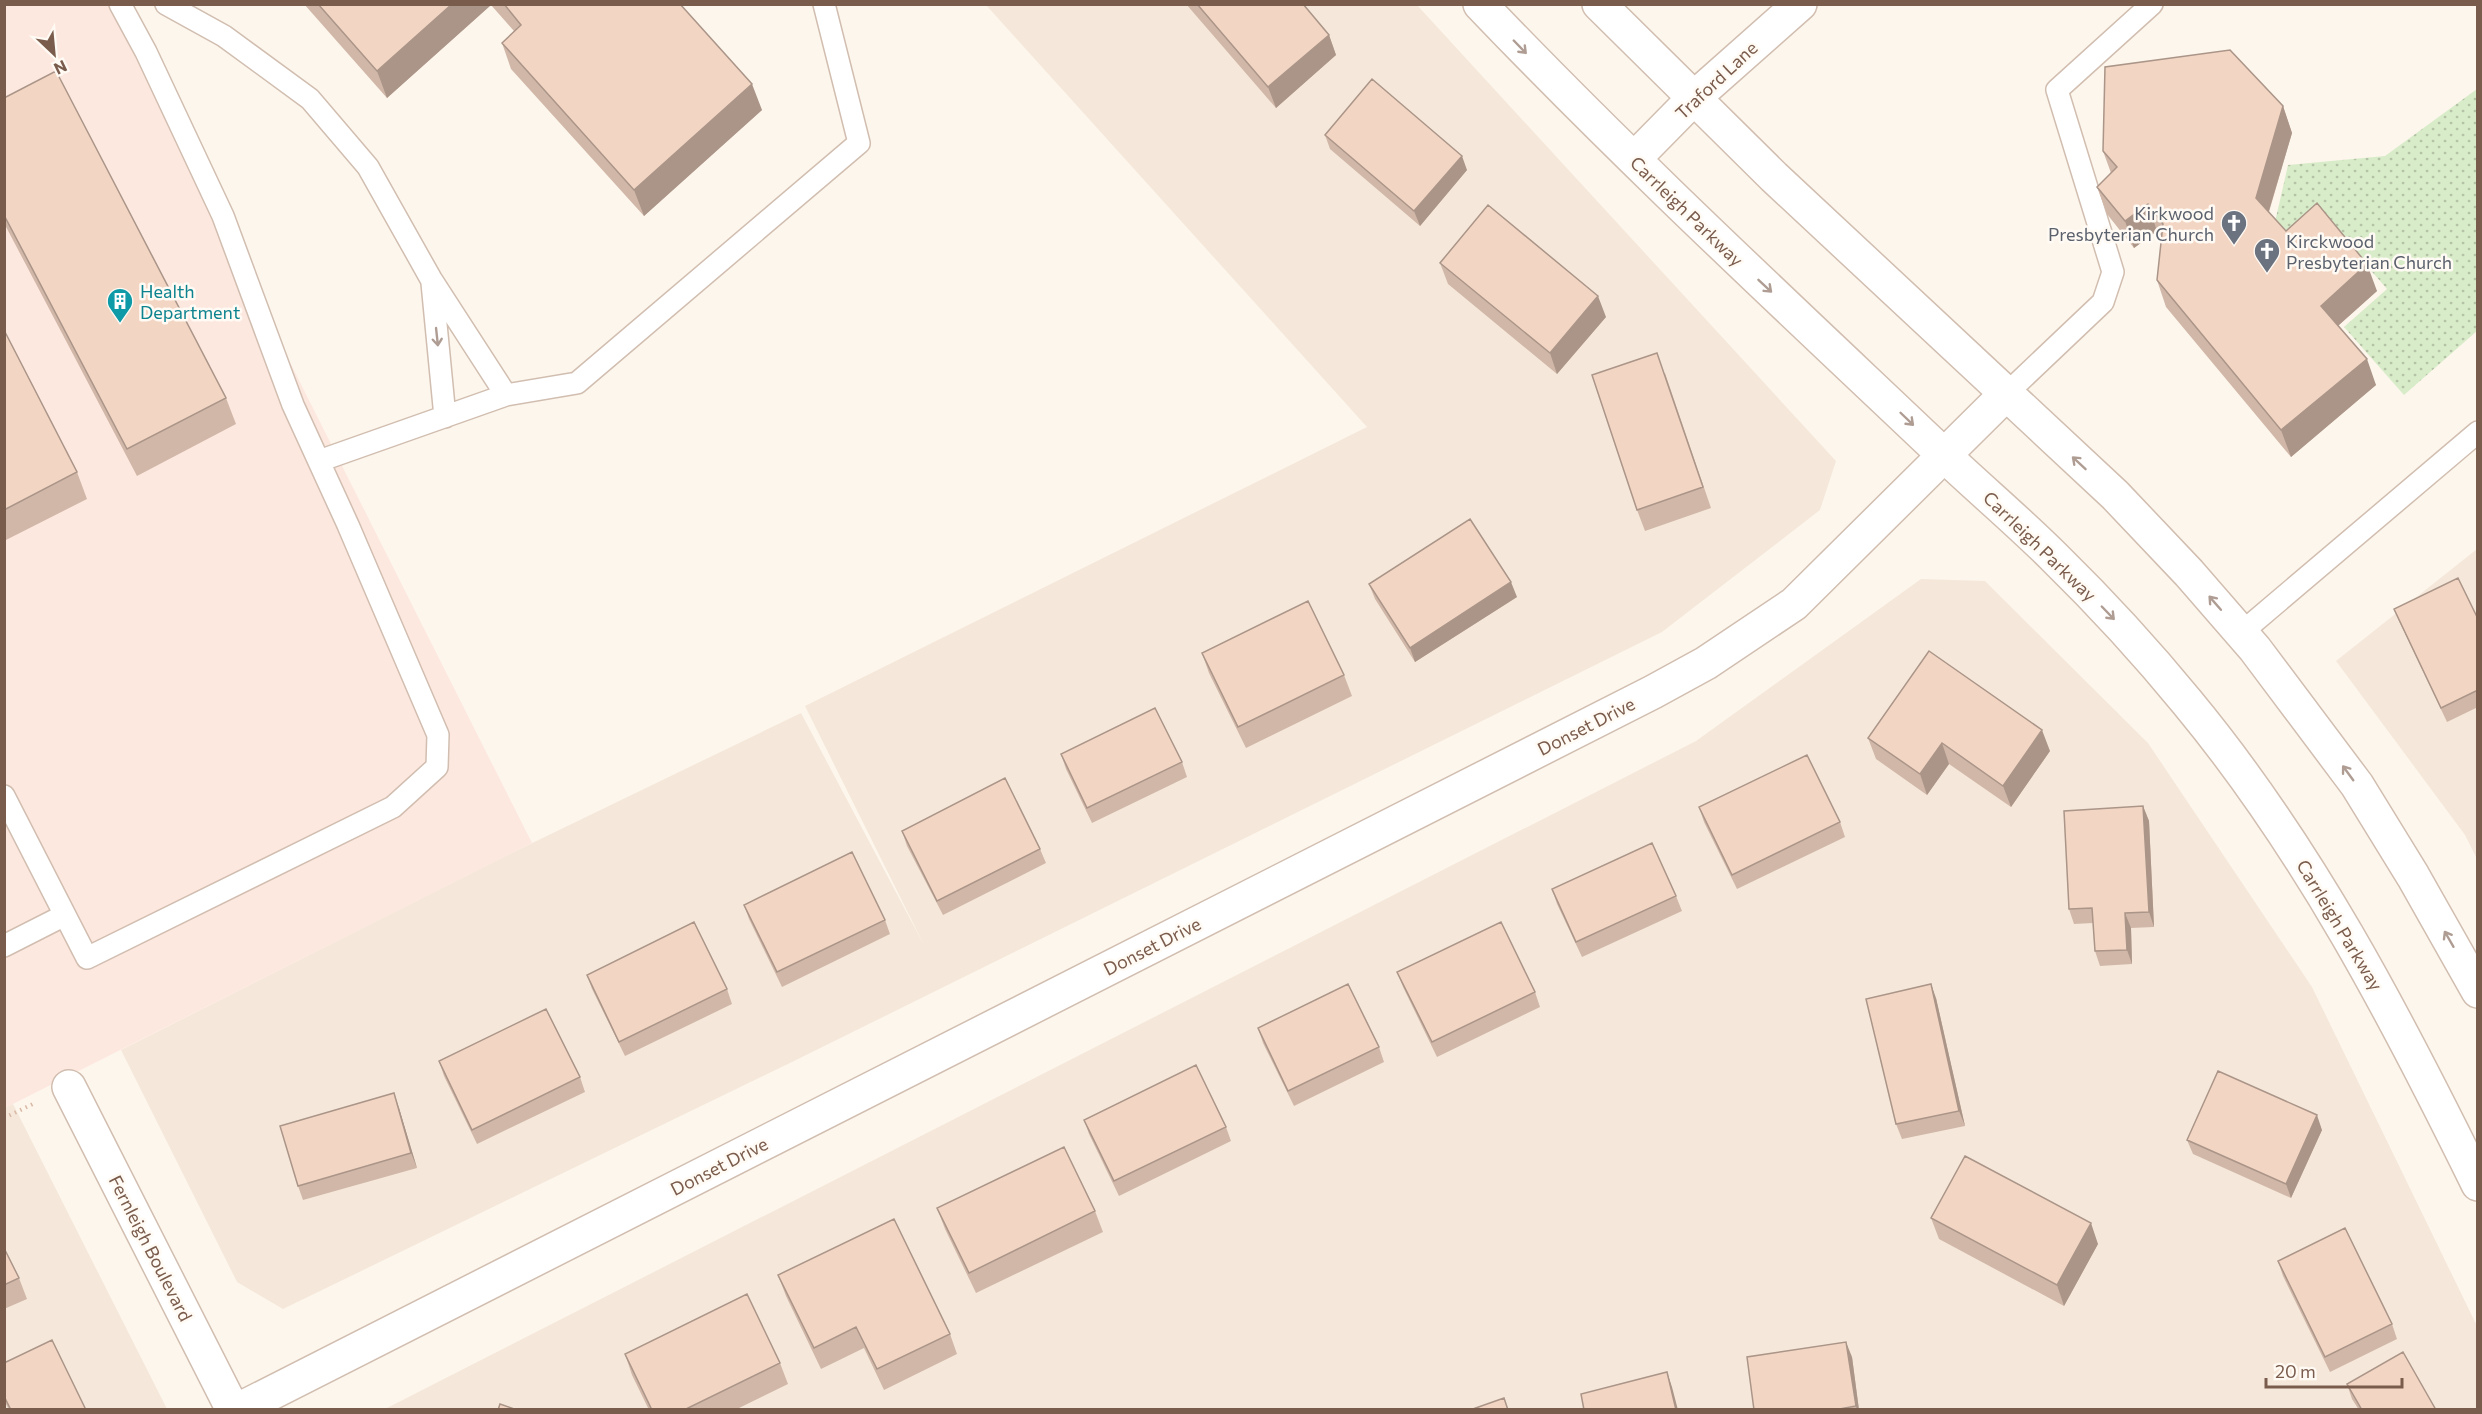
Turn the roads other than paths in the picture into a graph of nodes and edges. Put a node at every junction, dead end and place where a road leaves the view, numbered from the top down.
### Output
1 (120, 4) edge
2 (166, 4) edge
3 (824, 4) edge
4 (1480, 4) edge
5 (1599, 4) edge
6 (1800, 4) edge
7 (2152, 4) edge
8 (1695, 97) junction
9 (1634, 159) junction
10 (431, 279) junction
11 (506, 394) junction
12 (2005, 395) junction
13 (445, 417) junction
14 (2478, 432) edge
15 (1944, 456) junction
16 (319, 461) junction
17 (2241, 633) junction
18 (4, 796) edge
19 (65, 915) junction
20 (4, 946) edge
21 (2478, 991) edge
22 (69, 1087) dead end
23 (2478, 1184) edge
24 (233, 1410) edge
25 (238, 1410) edge

1 - 16 lane
2 - 10 lane
3 - 11 lane
4 -> 9 street, Carrleigh Parkway
5 - 8 street
6 - 8 street, Traford Lane
7 - 12 lane
8 - 9 street, Traford Lane
8 - 12 street
9 -> 15 street, Carrleigh Parkway
10 - 11 lane
10 -> 13 lane
11 - 13 lane
12 - 15 street, Donset Drive
17 -> 12 street
13 - 16 lane
14 - 17 lane
15 -> 23 street, Carrleigh Parkway
15 - 25 street, Donset Drive
16 - 19 lane
21 -> 17 street
18 - 19 lane
19 - 20 lane
22 - 24 street, Fernleigh Boulevard

